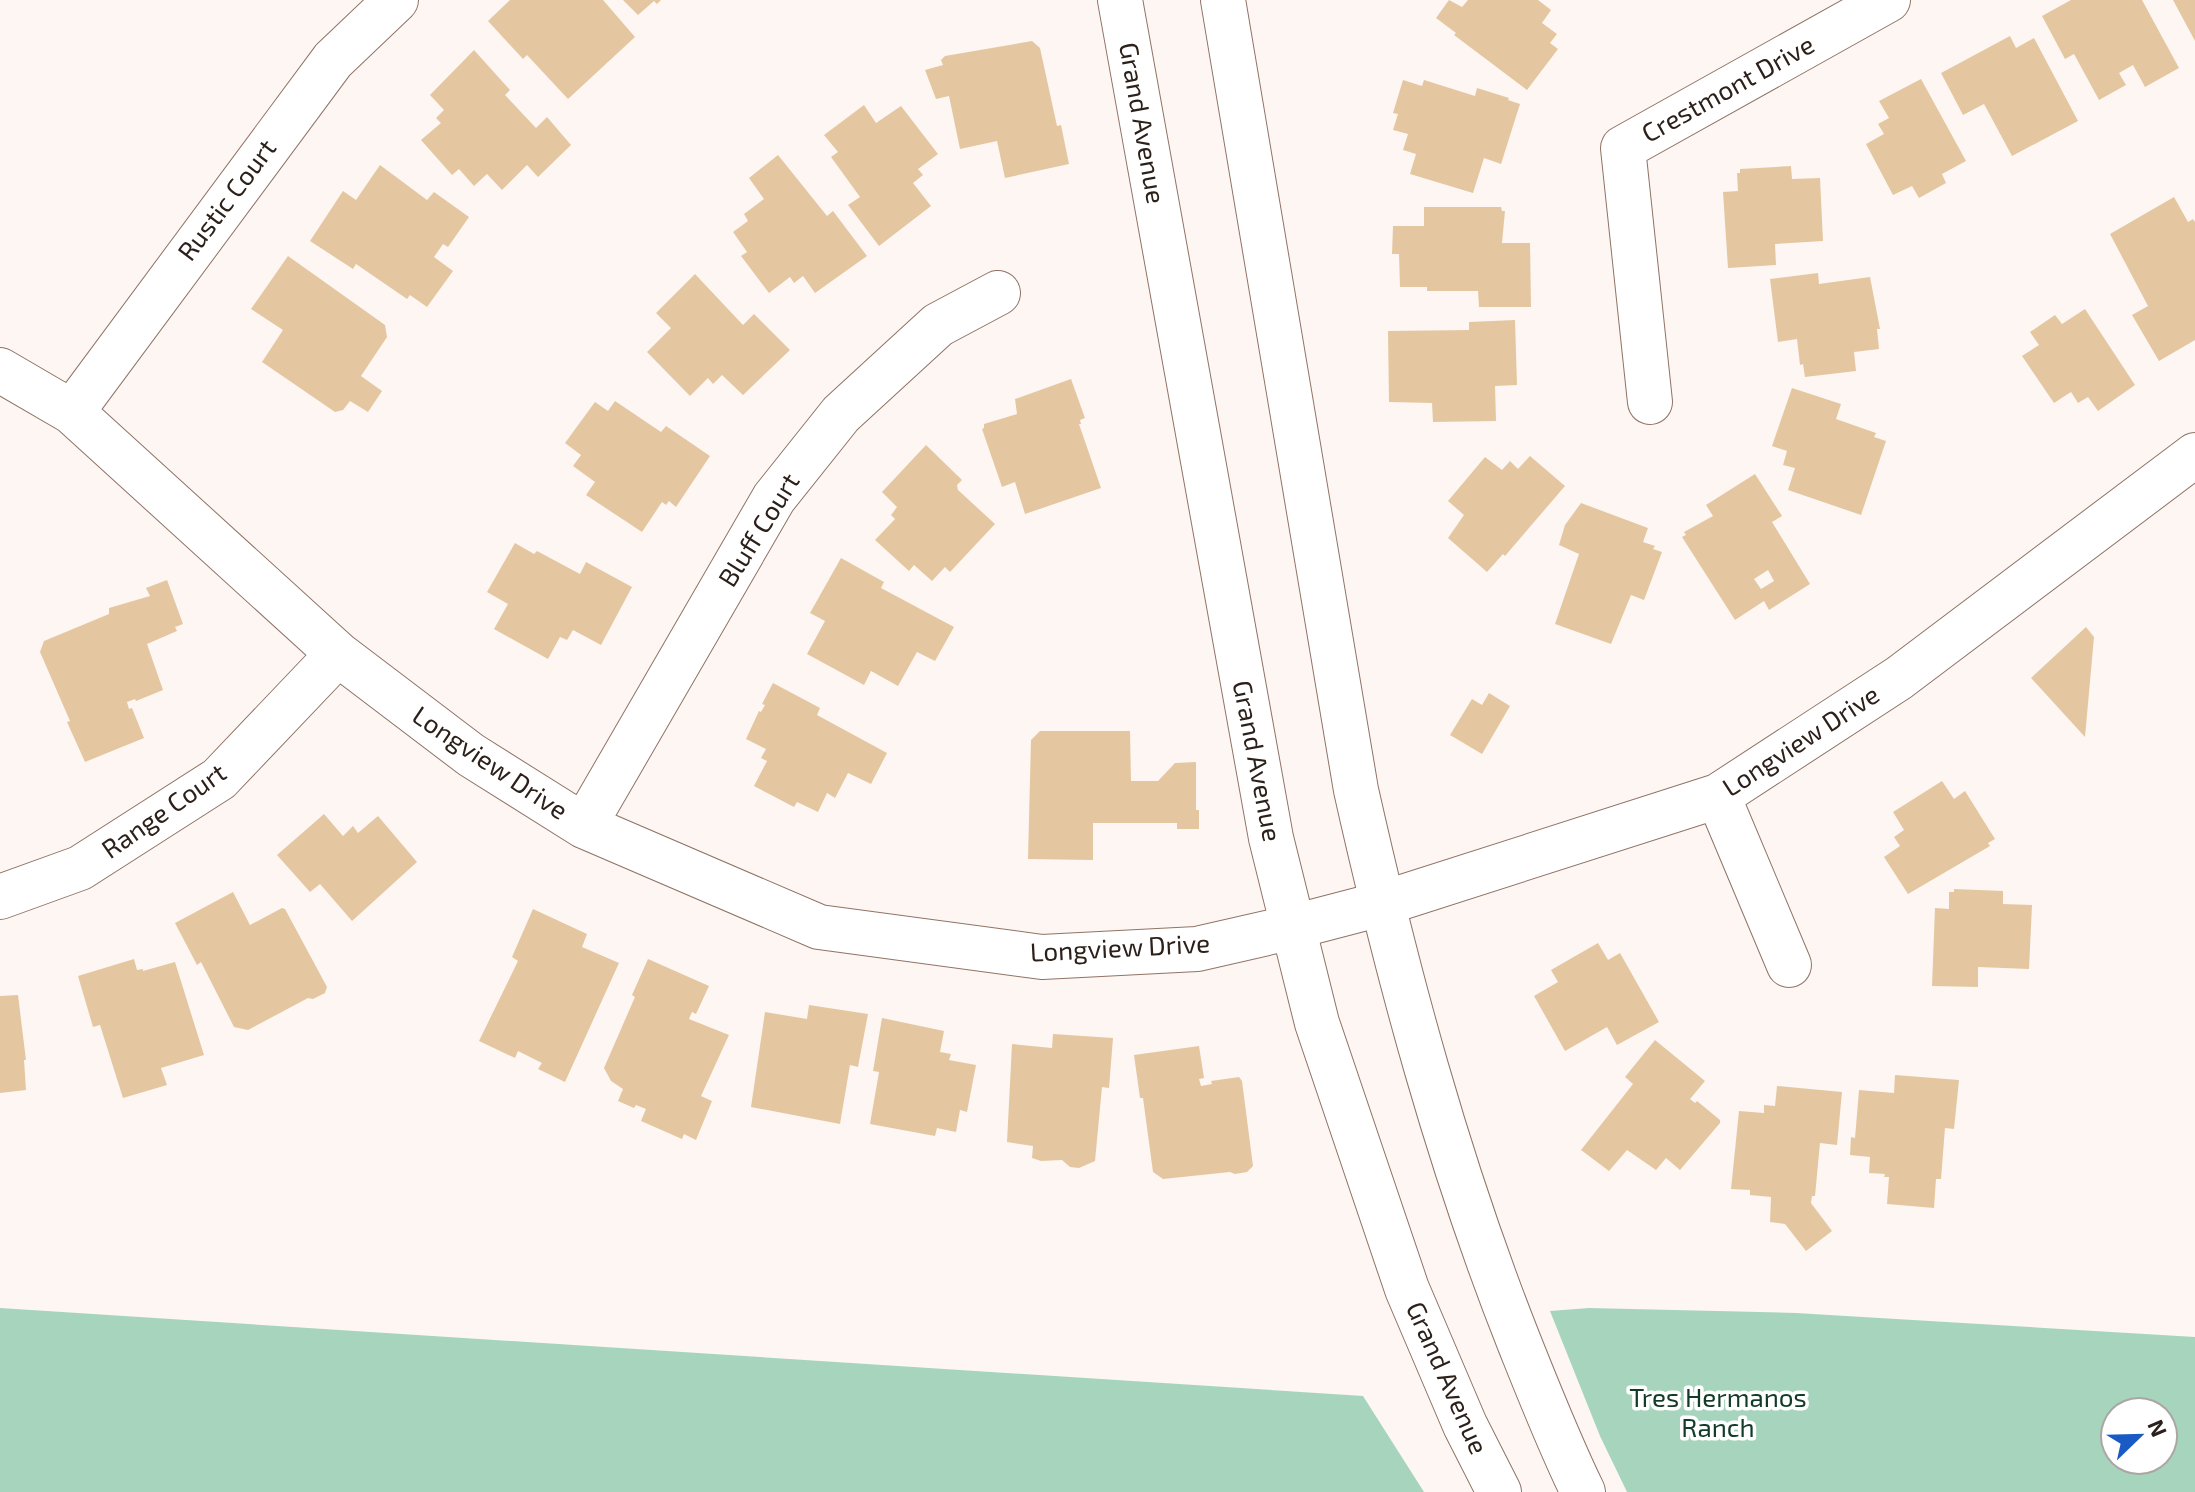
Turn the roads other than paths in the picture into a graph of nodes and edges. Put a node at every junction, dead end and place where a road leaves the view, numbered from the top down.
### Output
1 (396, 0) edge
2 (1120, 0) edge
3 (1223, 0) edge
4 (1888, 0) edge
5 (998, 293) dead end
6 (0, 370) edge
7 (1650, 402) dead end
8 (72, 412) junction
9 (2195, 455) edge
10 (338, 654) junction
11 (1718, 796) junction
12 (584, 826) junction
13 (0, 897) edge
14 (1381, 904) junction
15 (1293, 927) junction
16 (1789, 965) dead end
17 (1499, 1492) edge
18 (1583, 1492) edge

1 - 8 street, Rustic Court
2 - 15 street, Grand Avenue
3 - 14 street
4 - 7 street, Crestmont Drive
5 - 12 street, Bluff Court
6 - 8 street, Longview Drive
8 - 10 street, Longview Drive
9 - 11 street, Longview Drive
10 - 12 street, Longview Drive
10 - 13 street, Range Court
11 - 14 street, Longview Drive
11 - 16 street
12 - 15 street, Longview Drive
14 - 15 street, Longview Drive
14 - 18 street
15 - 17 street, Grand Avenue

